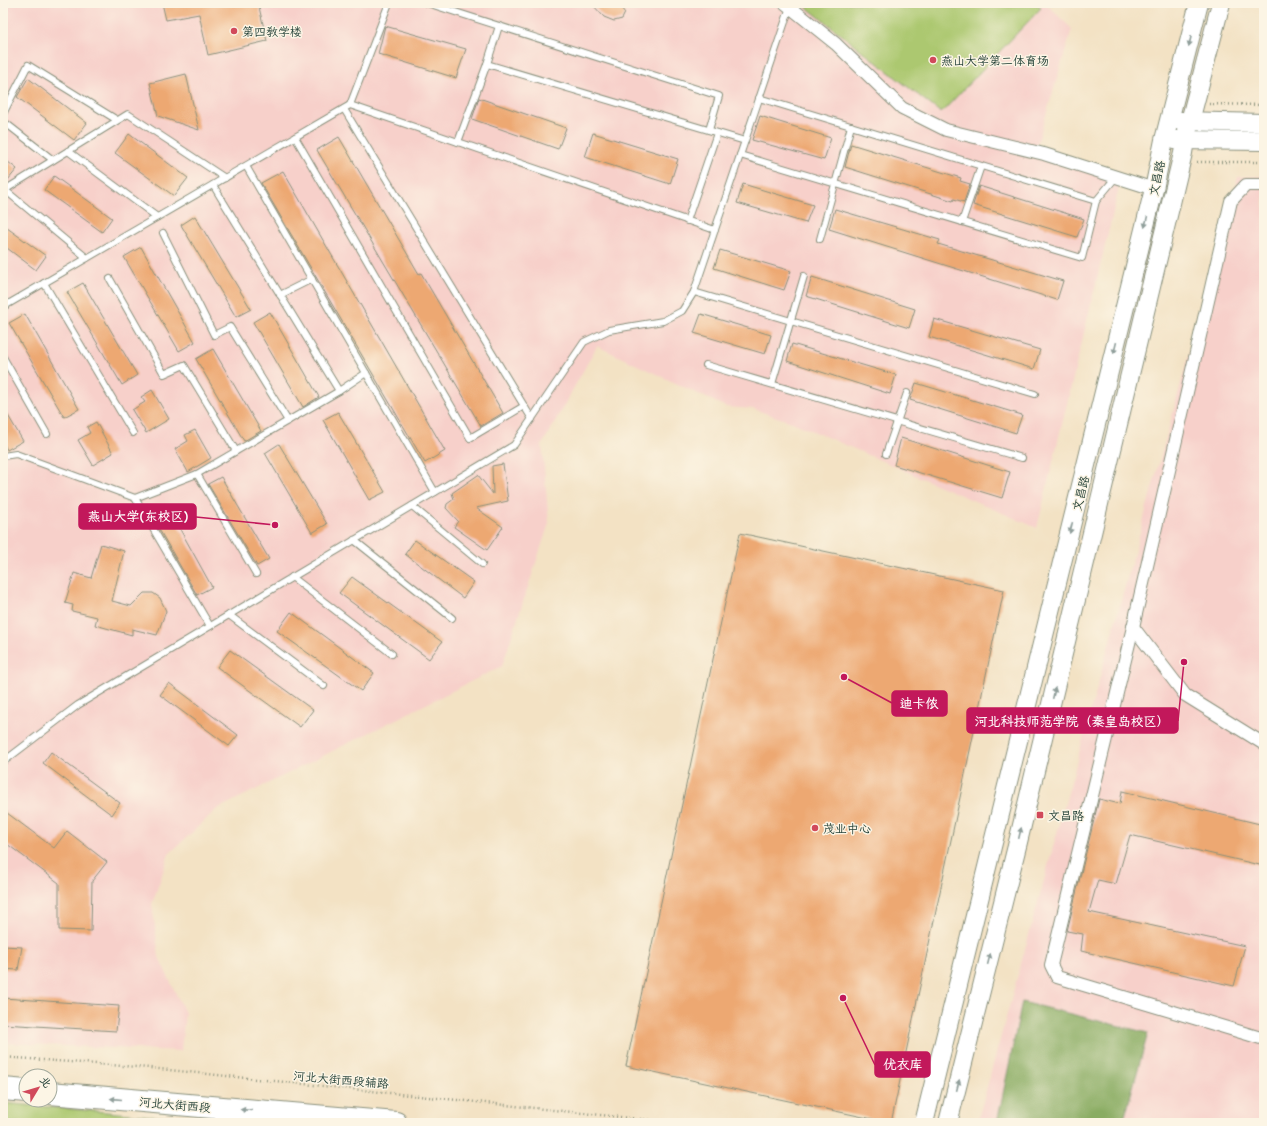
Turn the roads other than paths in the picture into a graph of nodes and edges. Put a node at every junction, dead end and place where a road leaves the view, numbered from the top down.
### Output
1 (388, 3) edge
2 (427, 3) edge
3 (1200, 3) edge
4 (1221, 3) edge
5 (788, 5) edge
6 (499, 26) junction
7 (487, 64) junction
8 (759, 98) junction
9 (350, 105) junction
10 (344, 109) junction
11 (3, 114) edge
12 (117, 120) junction
13 (1169, 120) junction
14 (3, 121) edge
15 (1191, 121) junction
16 (1264, 123) edge
17 (851, 126) junction
18 (709, 130) junction
19 (717, 133) junction
20 (295, 137) junction
21 (1164, 140) junction
22 (1185, 140) junction
23 (745, 141) junction
24 (1264, 141) edge
25 (458, 142) junction
26 (68, 151) junction
27 (740, 155) junction
28 (53, 160) junction
29 (246, 166) junction
30 (981, 166) junction
31 (1116, 177) junction
32 (225, 178) junction
33 (835, 184) junction
34 (1264, 184) edge
35 (213, 185) junction
36 (1154, 189) junction
37 (4, 191) edge
38 (1096, 201) junction
39 (158, 217) junction
40 (687, 221) junction
41 (962, 222) junction
42 (715, 230) junction
43 (163, 233) dead end
44 (820, 239) dead end
45 (87, 258) junction
46 (804, 276) dead end
47 (110, 279) dead end
48 (312, 279) junction
49 (44, 283) junction
50 (694, 292) junction
51 (280, 296) junction
52 (3, 307) edge
53 (791, 321) junction
54 (3, 357) edge
55 (706, 365) dead end
56 (366, 373) junction
57 (772, 384) junction
58 (339, 391) junction
59 (907, 393) dead end
60 (1035, 394) dead end
61 (524, 406) junction
62 (532, 419) junction
63 (288, 421) junction
64 (897, 421) junction
65 (133, 433) dead end
66 (47, 434) dead end
67 (236, 451) junction
68 (886, 454) dead end
69 (3, 456) edge
70 (1022, 458) dead end
71 (198, 474) junction
72 (435, 492) junction
73 (135, 498) junction
74 (412, 506) junction
75 (354, 540) junction
76 (482, 564) dead end
77 (256, 574) dead end
78 (292, 577) junction
79 (229, 615) junction
80 (452, 618) dead end
81 (210, 626) junction
82 (1133, 626) junction
83 (392, 654) dead end
84 (324, 686) dead end
85 (1264, 744) edge
86 (3, 762) edge
87 (1264, 1039) edge
88 (3, 1089) edge
89 (18, 1090) edge
90 (58, 1094) edge
91 (396, 1123) edge
92 (924, 1123) edge
93 (948, 1123) edge

1 - 9 lane
2 - 6 lane
3 -> 13 main road, 文昌路
4 - 15 main road, 文昌路
5 - 8 lane
5 - 31 street
6 - 7 lane
6 - 18 lane
7 - 18 lane
7 - 25 lane
8 - 17 lane
8 - 23 lane
9 - 10 lane
9 - 25 lane
10 - 20 lane
10 - 61 lane
11 - 12 lane
12 - 26 lane
12 - 32 lane
13 - 15 main road
13 - 21 main road, 文昌路
14 - 28 lane
15 - 16 main road
15 - 22 main road, 文昌路
17 - 30 lane
17 - 33 lane
18 - 19 lane
19 - 23 lane
19 - 40 lane
20 - 29 lane
20 - 61 lane
21 - 22 main road
21 - 36 main road, 文昌路
22 - 24 main road
93 -> 22 main road, 文昌路
23 - 27 lane
25 - 40 lane
26 - 28 lane
26 - 39 lane
27 - 33 lane
27 - 42 lane
28 - 37 lane
29 - 32 lane
29 - 48 lane
30 - 38 lane
30 - 41 lane
31 - 36 street
31 - 38 lane
32 - 35 lane
33 - 41 lane
33 - 44 lane
34 - 82 street
35 - 39 lane
35 - 51 lane
36 -> 92 main road, 文昌路
37 - 45 lane
38 - 41 lane
39 - 45 lane
40 - 42 lane
42 - 50 lane
43 - 63 lane
45 - 49 lane
46 - 53 lane
47 - 67 lane
48 - 51 lane
48 - 56 lane
49 - 52 lane
49 - 65 lane
50 - 53 lane
50 - 62 lane
51 - 58 lane
53 - 57 lane
53 - 60 lane
54 - 66 lane
55 - 57 lane
56 - 58 lane
56 - 72 lane
57 - 64 lane
58 - 63 lane
59 - 64 lane
61 - 62 lane
62 - 72 lane
63 - 67 lane
64 - 68 lane
64 - 70 lane
67 - 71 lane
69 - 73 lane
71 - 73 lane
71 - 77 lane
72 - 74 lane
73 - 81 lane
74 - 75 lane
74 - 76 lane
75 - 78 lane
75 - 80 lane
78 - 79 lane
78 - 83 lane
79 - 81 lane
79 - 84 lane
81 - 86 lane
82 - 85 street
82 - 87 street
88 - 89 highway
91 -> 90 highway, 河北大街西段

